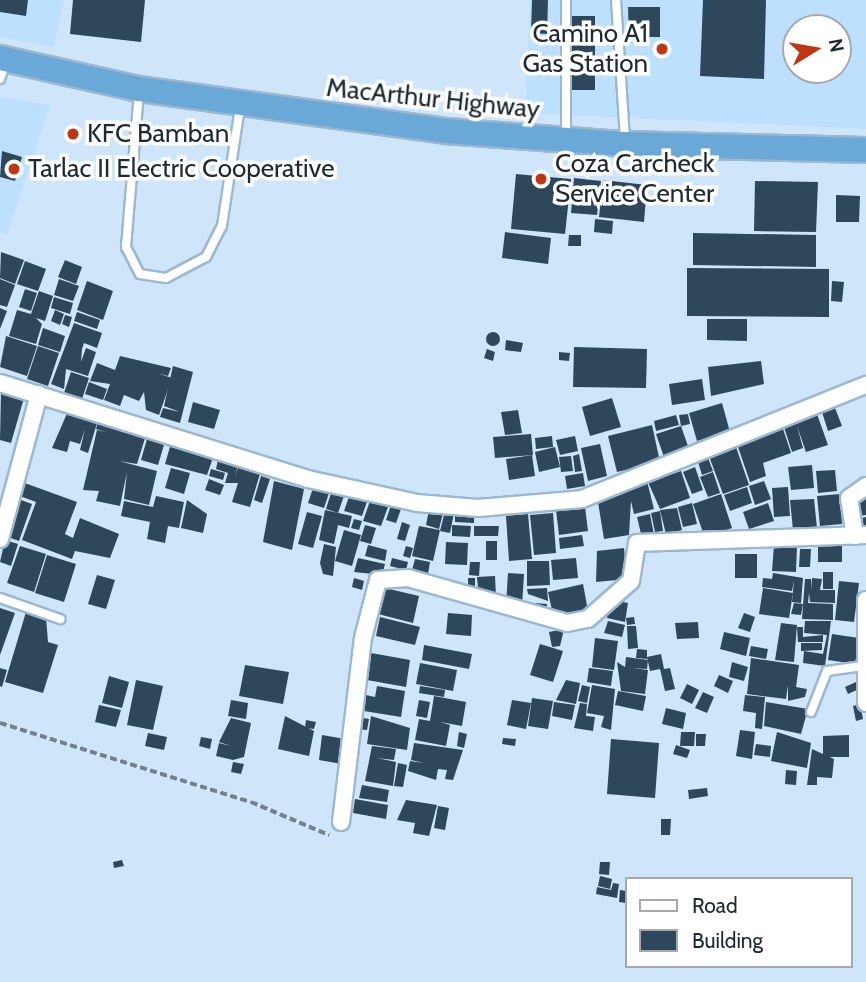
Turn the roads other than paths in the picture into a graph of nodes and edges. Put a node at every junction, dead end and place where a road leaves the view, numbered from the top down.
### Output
1 (566, 0) edge
2 (616, 0) edge
3 (2, 66) edge
4 (139, 89) junction
5 (240, 105) junction
6 (566, 142) junction
7 (625, 144) junction
8 (866, 150) edge
9 (0, 383) edge
10 (866, 385) edge
11 (39, 394) junction
12 (866, 486) edge
13 (860, 536) edge
14 (0, 540) edge
15 (0, 598) edge
16 (866, 600) edge
17 (60, 619) dead end
18 (863, 666) junction
19 (866, 702) edge
20 (811, 712) dead end
21 (341, 822) dead end

1 - 6 lane
2 - 7 lane
3 - 4 highway, MacArthur Highway
4 - 5 highway, MacArthur Highway
4 - 5 lane
5 - 6 highway, MacArthur Highway
6 - 7 highway, MacArthur Highway
7 - 8 highway, MacArthur Highway
9 - 11 street
10 - 11 street
11 - 14 street
12 - 13 street
13 - 21 street
15 - 17 lane
16 - 18 street
18 - 19 street
18 - 20 lane

